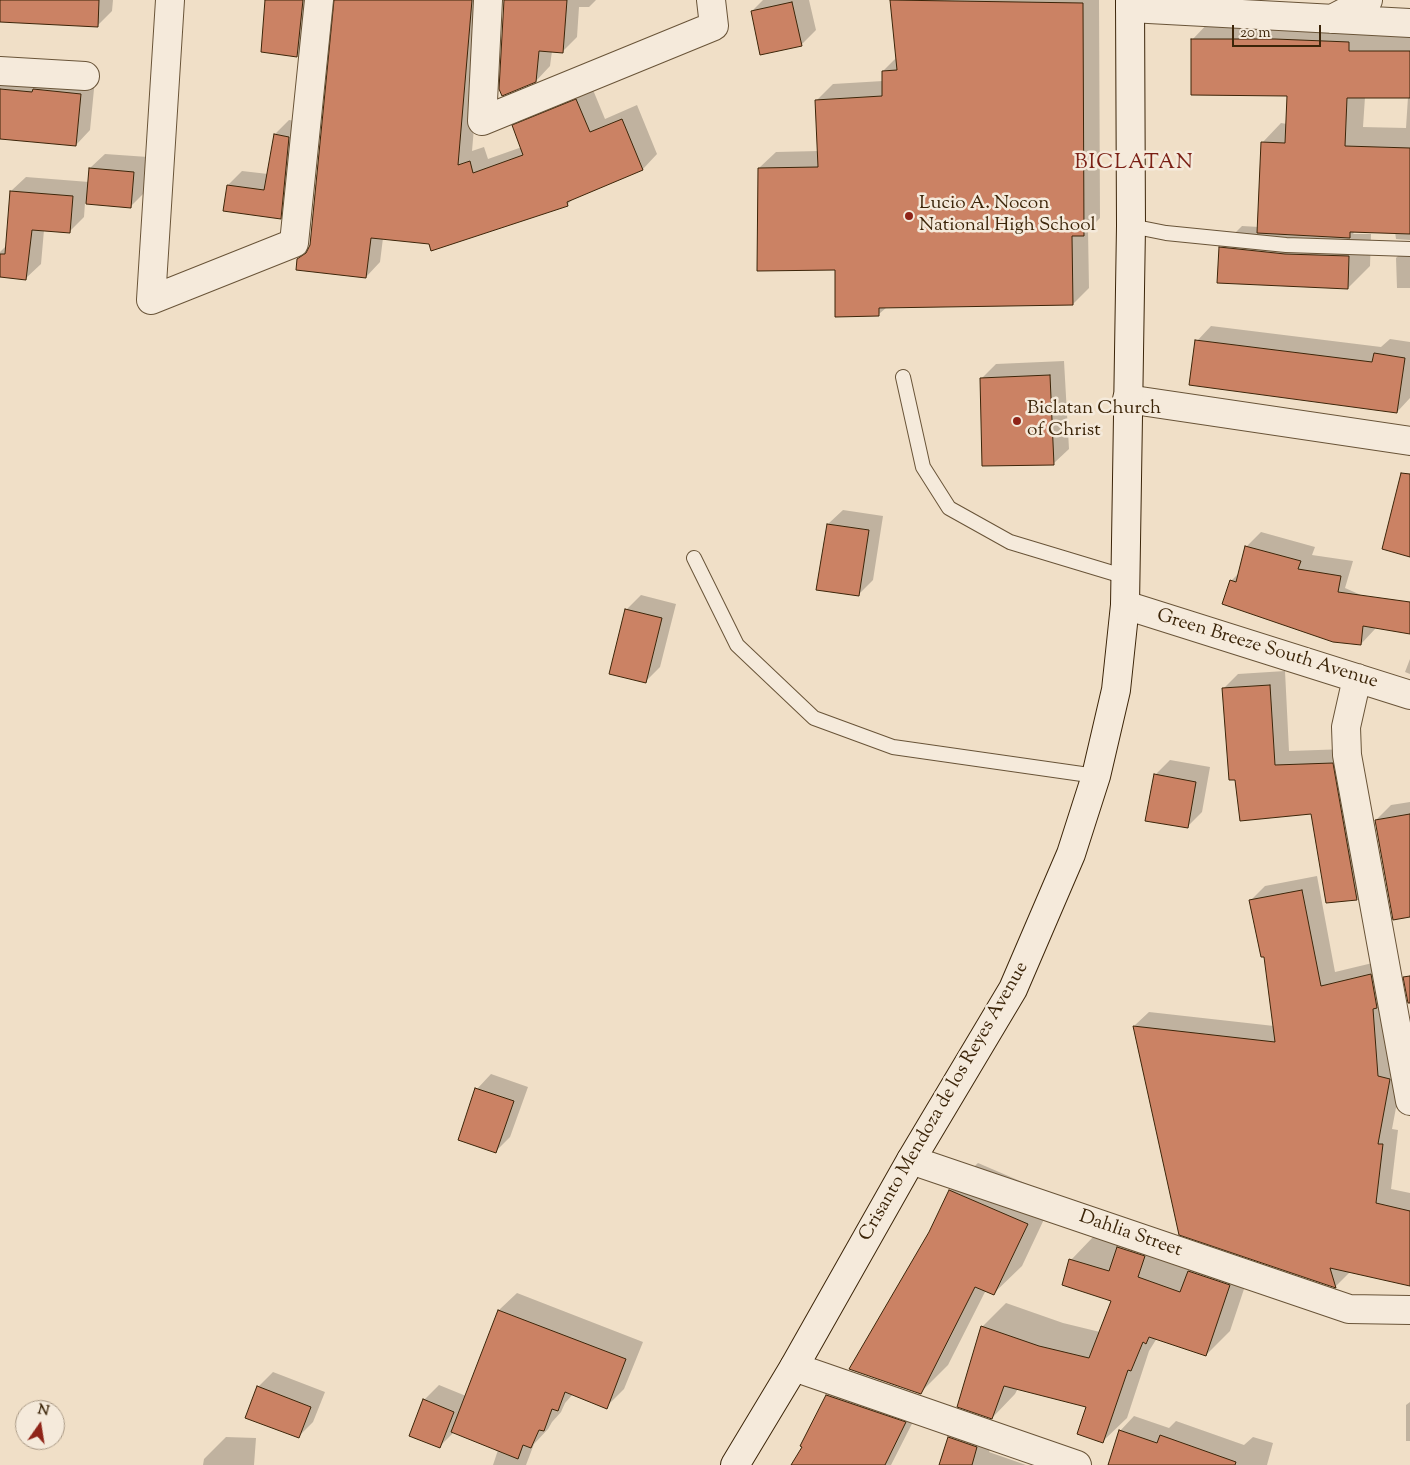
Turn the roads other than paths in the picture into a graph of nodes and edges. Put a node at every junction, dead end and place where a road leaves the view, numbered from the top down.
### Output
1 (170, 0) edge
2 (319, 0) edge
3 (488, 0) edge
4 (711, 0) edge
5 (1368, 0) edge
6 (1130, 4) edge
7 (1332, 20) junction
8 (1410, 23) edge
9 (0, 72) edge
10 (85, 76) dead end
11 (1131, 226) junction
12 (1410, 249) edge
13 (903, 377) dead end
14 (1127, 399) junction
15 (1410, 441) edge
16 (694, 558) dead end
17 (1126, 577) junction
18 (1125, 606) junction
19 (1358, 678) junction
20 (1410, 695) edge
21 (1096, 776) junction
22 (1410, 1101) edge
23 (911, 1160) junction
24 (1410, 1310) edge
25 (794, 1367) junction
26 (735, 1465) edge
27 (1076, 1465) edge

1 - 2 street
3 - 4 street
5 - 7 street
6 - 7 street
6 - 11 street, Crisanto Mendoza de los Reyes Avenue
7 - 8 street
9 - 10 street
11 - 12 lane
11 - 14 street, Crisanto Mendoza de los Reyes Avenue
13 - 17 lane
14 - 15 street
14 - 17 street, Crisanto Mendoza de los Reyes Avenue
16 - 21 lane
17 - 18 street, Crisanto Mendoza de los Reyes Avenue
18 - 19 street, Green Breeze South Avenue
18 - 21 street, Crisanto Mendoza de los Reyes Avenue
19 - 20 street, Green Breeze South Avenue
19 - 22 street
21 - 23 street, Crisanto Mendoza de los Reyes Avenue
23 - 24 street, Dahlia Street
23 - 25 street, Crisanto Mendoza de los Reyes Avenue
25 - 26 street, Crisanto Mendoza de los Reyes Avenue
25 - 27 street

